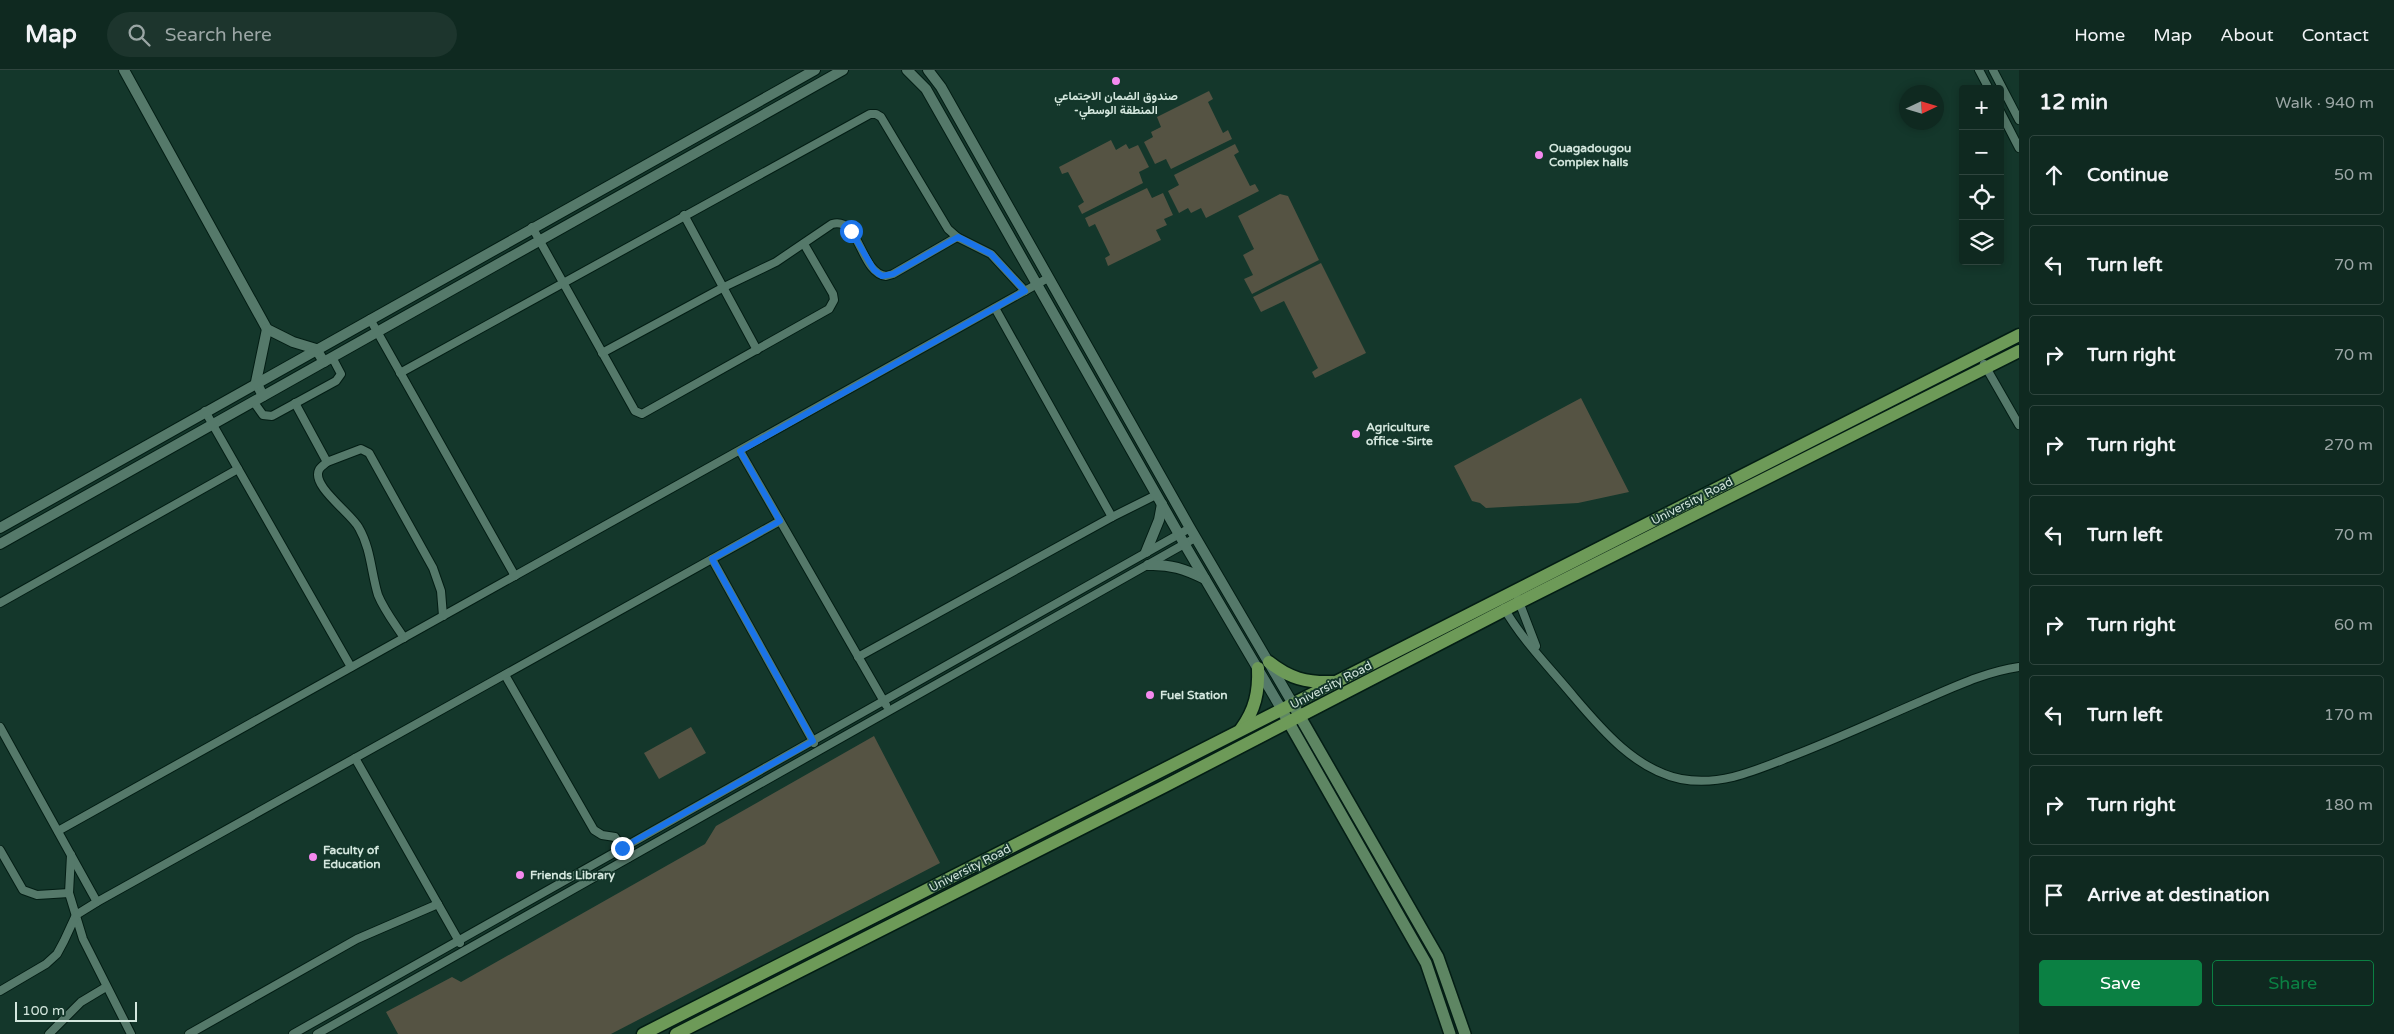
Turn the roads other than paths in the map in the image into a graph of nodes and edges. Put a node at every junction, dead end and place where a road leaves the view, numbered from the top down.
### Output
1 (124, 70) edge
2 (815, 70) edge
3 (843, 70) edge
4 (928, 70) edge
5 (1979, 70) edge
6 (1993, 70) edge
7 (909, 71) edge
8 (1987, 85) edge
9 (2004, 119) edge
10 (2019, 120) edge
11 (2019, 148) edge
12 (684, 215) junction
13 (532, 228) junction
14 (958, 237) junction
15 (539, 240) junction
16 (804, 244) junction
17 (1048, 278) junction
18 (563, 283) junction
19 (1037, 284) junction
20 (724, 287) junction
21 (1025, 291) junction
22 (995, 308) junction
23 (370, 318) junction
24 (268, 329) junction
25 (377, 332) junction
26 (2019, 335) edge
27 (316, 349) junction
28 (757, 350) junction
29 (2019, 351) edge
30 (602, 353) junction
31 (1979, 355) junction
32 (328, 359) junction
33 (1986, 367) junction
34 (400, 373) junction
35 (256, 382) junction
36 (263, 396) junction
37 (253, 401) junction
38 (296, 403) junction
39 (205, 411) junction
40 (1846, 423) junction
41 (212, 424) junction
42 (2019, 425) edge
43 (1852, 435) junction
44 (740, 451) junction
45 (327, 462) junction
46 (238, 469) junction
47 (1159, 499) junction
48 (1112, 517) junction
49 (780, 521) junction
50 (0, 528) edge
51 (1190, 528) junction
52 (1179, 534) junction
53 (1196, 538) junction
54 (0, 544) edge
55 (1185, 544) junction
56 (1146, 552) junction
57 (712, 559) junction
58 (1148, 565) junction
59 (515, 576) junction
60 (1205, 579) junction
61 (1517, 597) junction
62 (0, 603) edge
63 (1502, 605) junction
64 (443, 616) junction
65 (404, 638) junction
66 (1539, 655) junction
67 (858, 656) junction
68 (1263, 665) junction
69 (351, 667) junction
70 (2019, 667) edge
71 (504, 675) junction
72 (1338, 682) junction
73 (883, 701) junction
74 (1287, 707) junction
75 (889, 711) junction
76 (1294, 719) junction
77 (0, 727) edge
78 (1240, 731) junction
79 (813, 741) junction
80 (819, 751) junction
81 (355, 758) junction
82 (1157, 773) junction
83 (1164, 786) junction
84 (58, 831) junction
85 (622, 848) junction
86 (0, 850) edge
87 (71, 855) junction
88 (628, 858) junction
89 (927, 890) junction
90 (69, 893) junction
91 (97, 902) junction
92 (934, 902) junction
93 (438, 904) junction
94 (76, 915) junction
95 (458, 940) junction
96 (464, 951) junction
97 (106, 987) junction
98 (0, 991) edge
99 (691, 1029) edge
100 (650, 1032) edge
101 (49, 1034) edge
102 (131, 1034) edge
103 (189, 1034) edge
104 (293, 1034) edge
105 (317, 1034) edge
106 (676, 1034) edge
107 (1450, 1034) edge
108 (1465, 1034) edge

1 - 24 street
2 - 13 street
3 - 15 street
4 - 17 street
5 - 8 street
6 - 10 street
7 - 19 street
9 - 11 street
12 - 14 street
12 - 18 street
12 - 20 street
13 - 15 street
13 - 23 street
14 - 16 street
14 - 21 street
15 - 18 street
15 - 25 street
16 - 20 street
16 - 28 street
17 - 19 street
17 - 51 street
18 - 30 street
18 - 34 street
19 - 21 street
19 - 47 street
20 - 28 street
20 - 30 street
21 - 22 street
22 - 44 street
22 - 48 street
23 - 25 street
23 - 27 street
24 - 27 street
24 - 35 street
25 - 32 street
25 - 34 street
26 - 31 highway, University Road
27 - 32 street
27 - 35 street
28 - 30 street
29 - 33 highway, University Road
31 - 33 street
31 - 40 highway, University Road
32 - 36 street
32 - 38 street
33 - 42 street
33 - 43 highway, University Road
34 - 59 street
35 - 36 street
35 - 39 street
36 - 37 street
37 - 38 street
37 - 41 street
38 - 45 street
39 - 41 street
39 - 50 street
40 - 43 highway
40 - 61 highway, University Road
41 - 46 street
41 - 54 street
43 - 61 highway, University Road
44 - 49 street
44 - 59 street
45 - 64 street
45 - 65 street
46 - 62 street
46 - 69 street
47 - 48 street
47 - 52 street
47 - 56 street
48 - 67 street
49 - 57 street
49 - 67 street
51 - 52 street
51 - 53 street
52 - 55 street
52 - 56 street
53 - 55 street
53 - 68 street
55 - 58 street
55 - 60 street
56 - 73 street
57 - 71 street
57 - 79 street
58 - 60 street
58 - 75 street
59 - 64 street
60 - 68 street
61 - 63 highway, University Road
61 - 66 street
63 - 66 street
63 - 72 highway, University Road
63 - 76 highway, University Road
64 - 65 street
65 - 69 street
66 - 70 street
67 - 73 street
68 - 72 highway
68 - 74 street
68 - 78 highway
69 - 84 street
71 - 81 street
71 - 85 street
72 - 74 highway, University Road
73 - 75 street
73 - 79 street
74 - 76 main road
74 - 78 highway, University Road
75 - 80 street
76 - 83 highway, University Road
76 - 107 main road
76 - 108 main road
77 - 84 street
78 - 82 highway, University Road
79 - 80 street
79 - 85 street
80 - 88 street
81 - 91 street
81 - 93 street
82 - 83 highway
82 - 89 highway, University Road
83 - 92 highway, University Road
84 - 87 street
85 - 88 street
85 - 95 street
86 - 90 street
87 - 90 street
87 - 91 street
88 - 96 street
89 - 92 highway
89 - 100 highway, University Road
90 - 94 street
91 - 94 street
92 - 99 highway, University Road
93 - 95 street
93 - 103 street
94 - 97 street
94 - 98 street
95 - 96 street
95 - 104 street
96 - 105 street
97 - 101 street
97 - 102 street
99 - 106 highway, University Road

